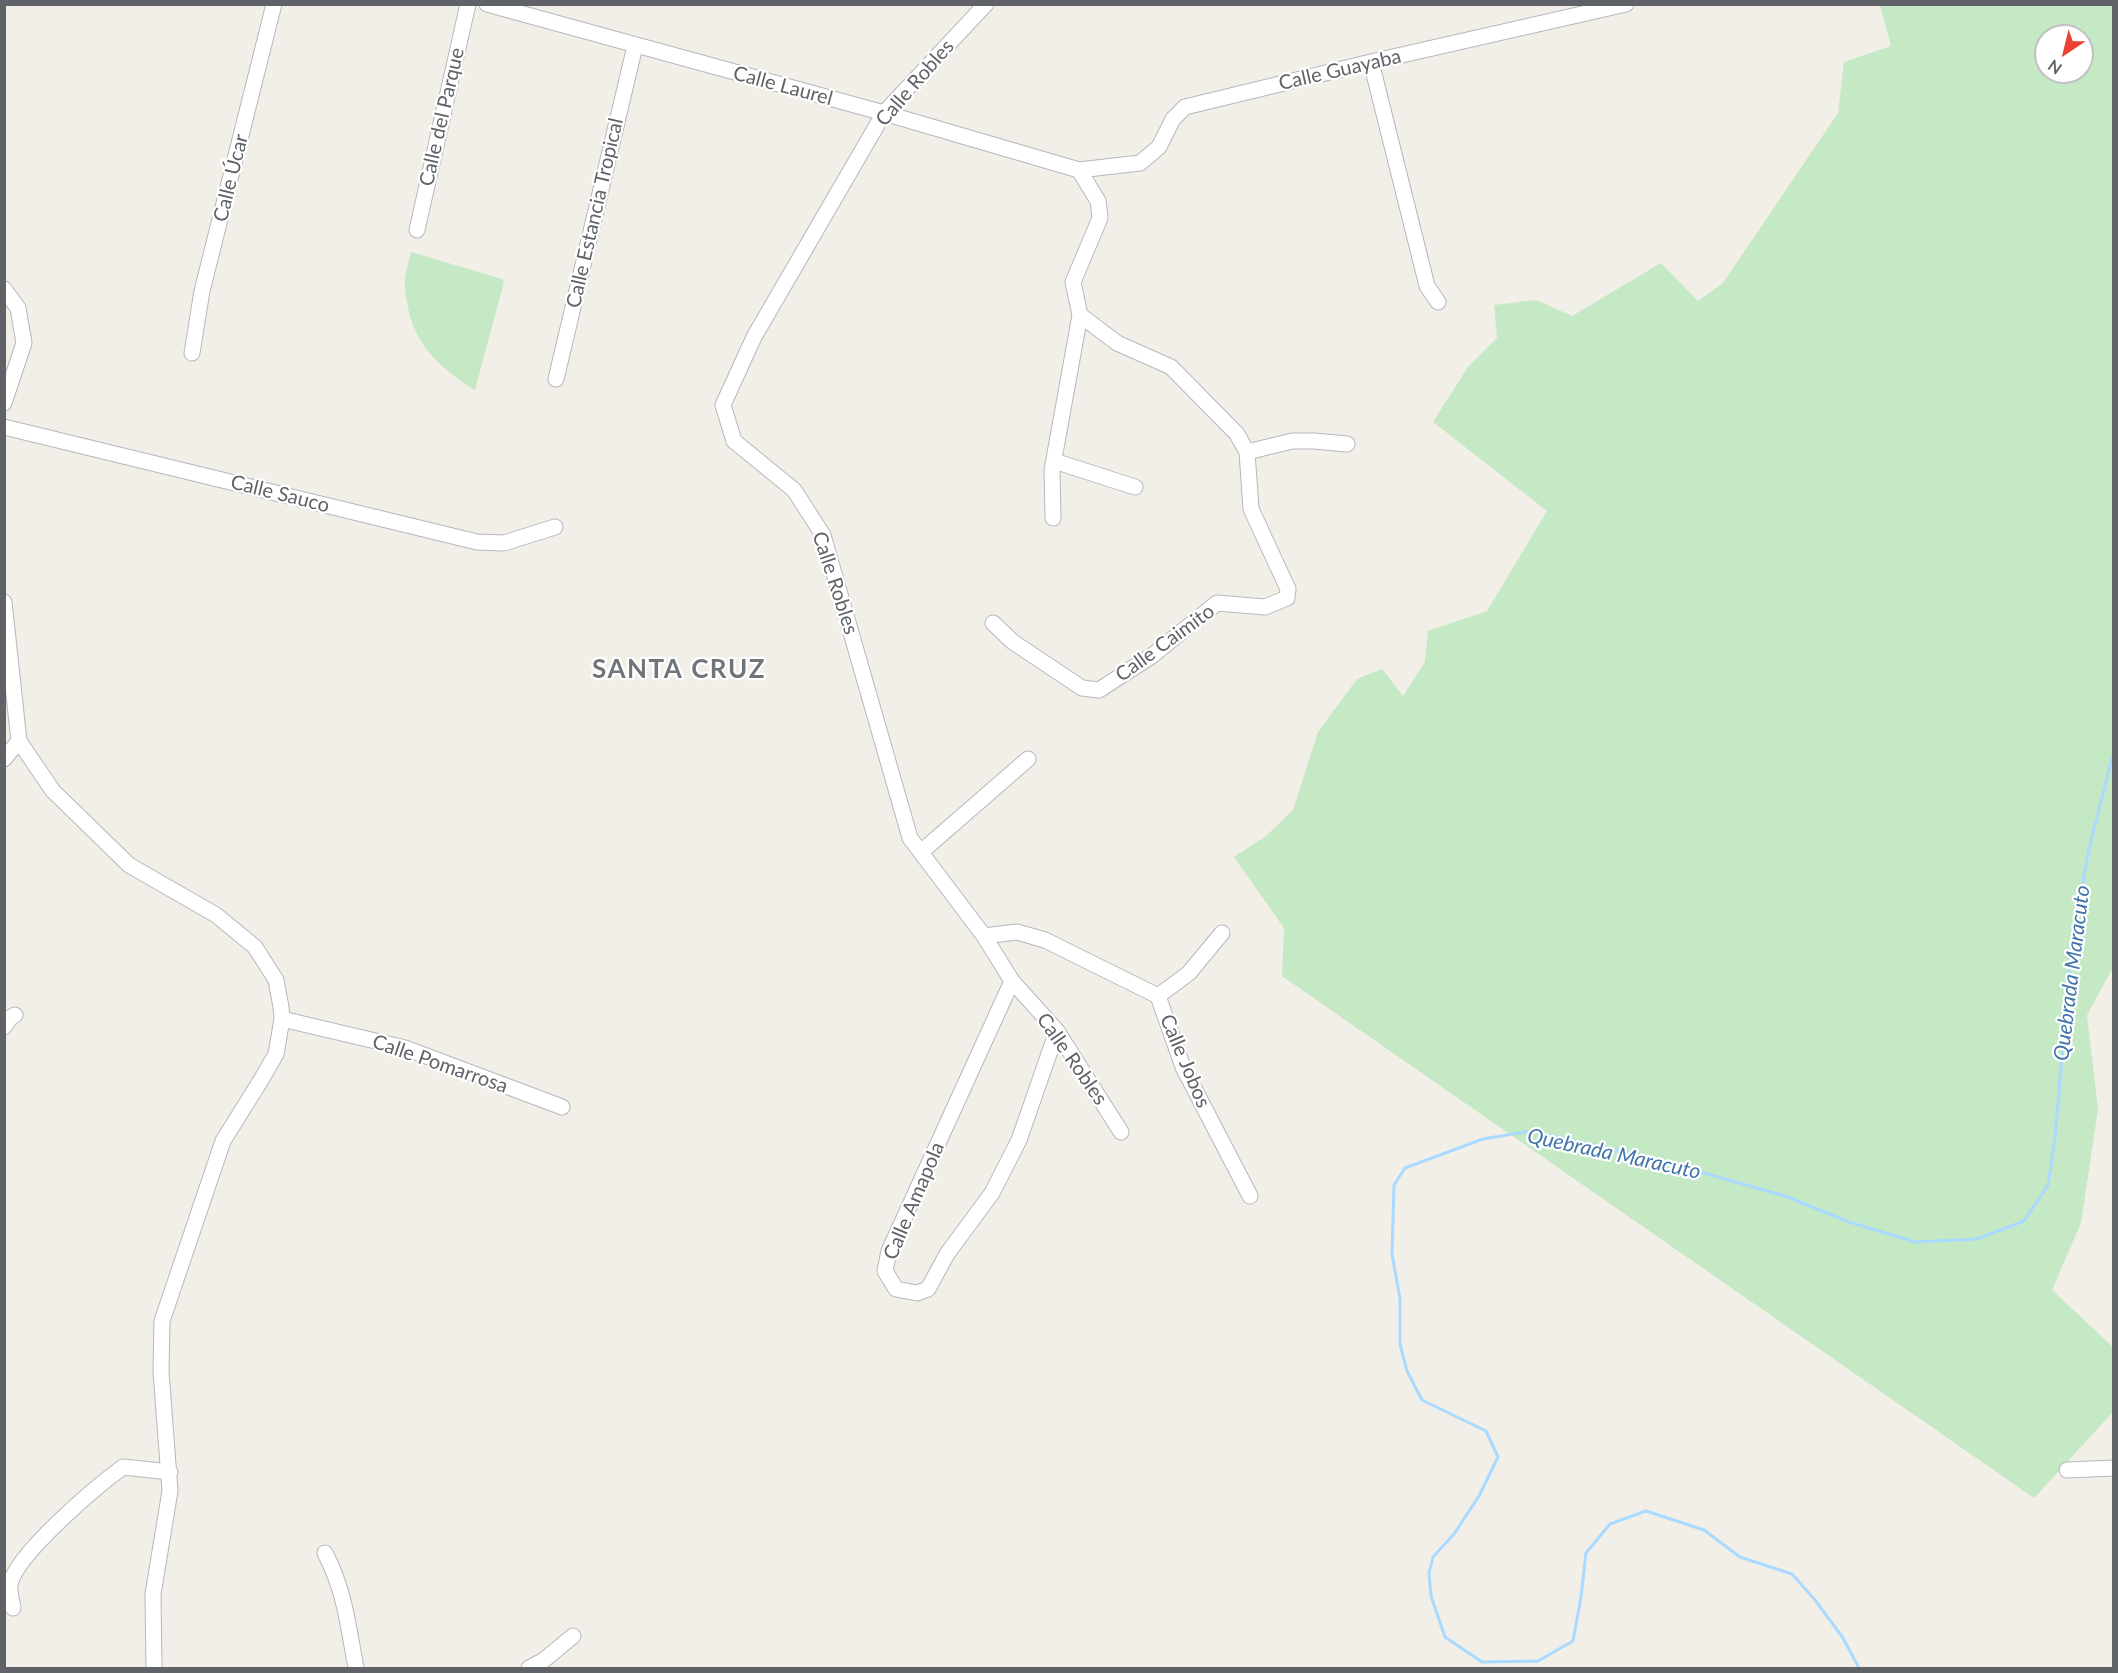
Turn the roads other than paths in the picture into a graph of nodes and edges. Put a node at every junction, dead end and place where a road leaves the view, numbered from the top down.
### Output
1 (274, 4) edge
2 (468, 4) edge
3 (487, 4) edge
4 (986, 4) edge
5 (1626, 4) edge
6 (635, 46) junction
7 (1371, 62) junction
8 (884, 113) junction
9 (1079, 170) junction
10 (417, 230) dead end
11 (4, 289) edge
12 (1438, 302) dead end
13 (1080, 315) junction
14 (192, 353) dead end
15 (556, 379) dead end
16 (4, 403) edge
17 (4, 427) edge
18 (1347, 444) dead end
19 (1247, 452) junction
20 (1054, 461) junction
21 (1135, 487) dead end
22 (1053, 518) dead end
23 (555, 527) dead end
24 (4, 602) edge
25 (993, 623) dead end
26 (19, 741) junction
27 (4, 759) edge
28 (1028, 766) dead end
29 (924, 855) junction
30 (1222, 933) dead end
31 (984, 936) junction
32 (1012, 981) junction
33 (1158, 996) junction
34 (15, 1015) dead end
35 (282, 1019) junction
36 (4, 1027) edge
37 (1057, 1031) junction
38 (562, 1107) dead end
39 (1121, 1132) dead end
40 (1250, 1196) dead end
41 (2114, 1468) edge
42 (2067, 1470) dead end
43 (170, 1472) junction
44 (324, 1553) dead end
45 (13, 1608) dead end
46 (573, 1636) dead end
47 (154, 1668) edge
48 (356, 1668) edge
49 (529, 1668) edge

1 - 14 street, Calle Úcar
2 - 10 street, Calle del Parque
3 - 6 street, Calle Laurel
4 - 8 street, Calle Robles
5 - 7 street, Calle Guayaba
6 - 8 street, Calle Laurel
6 - 15 street, Calle Estancia Tropical
7 - 9 street, Calle Guayaba
7 - 12 street
8 - 9 street, Calle Laurel
8 - 29 street, Calle Robles
9 - 13 street
11 - 16 street
13 - 19 street
13 - 20 street
17 - 23 street, Calle Sauco
18 - 19 street
19 - 25 street, Calle Caimito
20 - 21 street
20 - 22 street
24 - 26 street
26 - 27 street
26 - 35 street
28 - 29 street
29 - 31 street, Calle Robles
30 - 33 street
31 - 32 street, Calle Robles
31 - 33 street, Calle Jobos
32 - 37 street, Calle Robles
32 - 37 street, Calle Amapola
33 - 40 street, Calle Jobos
34 - 36 street
35 - 38 street, Calle Pomarrosa
35 - 43 street
37 - 39 street, Calle Robles
41 - 42 street
43 - 45 street
43 - 47 street
44 - 48 street
46 - 49 street

